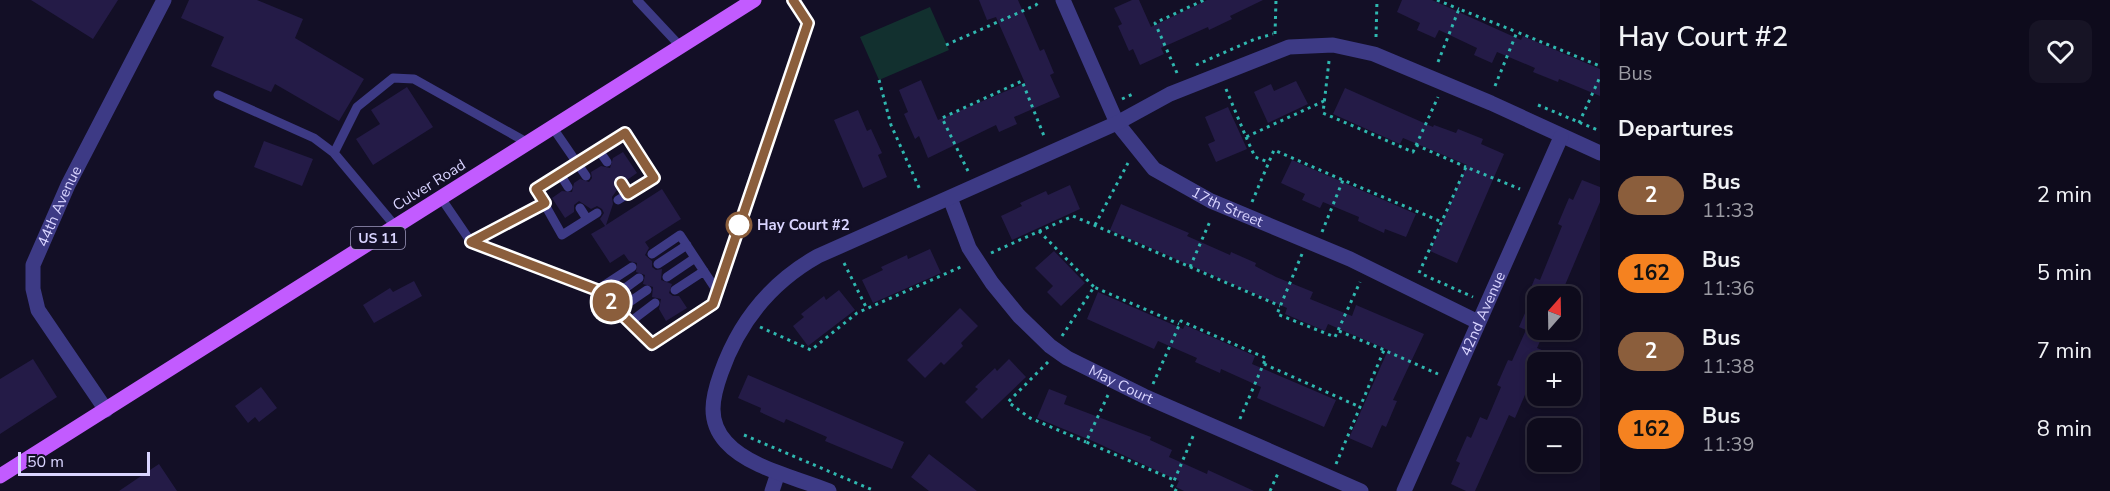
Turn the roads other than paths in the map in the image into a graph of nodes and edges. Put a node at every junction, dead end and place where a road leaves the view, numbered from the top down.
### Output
1 (164, 0) edge
2 (638, 0) edge
3 (754, 0) edge
4 (793, 0) edge
5 (1063, 0) edge
6 (681, 47) junction
7 (218, 95) dead end
8 (1117, 123) junction
9 (553, 128) junction
10 (1561, 137) junction
11 (528, 143) junction
12 (598, 149) junction
13 (334, 153) junction
14 (1600, 153) edge
15 (607, 162) dead end
16 (577, 163) junction
17 (560, 174) junction
18 (586, 176) dead end
19 (621, 183) dead end
20 (568, 187) dead end
21 (628, 194) junction
22 (441, 198) junction
23 (950, 198) junction
24 (618, 200) dead end
25 (545, 203) junction
26 (580, 208) dead end
27 (597, 213) dead end
28 (587, 219) junction
29 (396, 227) junction
30 (471, 242) junction
31 (687, 245) junction
32 (652, 254) dead end
33 (695, 258) junction
34 (658, 264) dead end
35 (632, 267) dead end
36 (704, 271) junction
37 (667, 277) dead end
38 (639, 278) dead end
39 (597, 290) junction
40 (647, 290) dead end
41 (675, 290) dead end
42 (717, 291) junction
43 (609, 300) junction
44 (655, 303) dead end
45 (618, 310) junction
46 (630, 322) junction
47 (1478, 322) junction
48 (106, 410) junction
49 (778, 473) junction
50 (1, 475) edge
51 (772, 491) edge
52 (829, 491) edge
53 (1361, 491) edge
54 (1404, 491) edge

1 - 48 street, 44th Avenue
2 - 6 lane
3 - 6 main road, Culver Road / US 11
4 - 42 lane
5 - 8 street, 17th Street
6 - 9 main road, Culver Road / US 11
7 - 13 lane
8 - 10 street
8 - 23 street
8 - 47 street, 17th Street
9 - 11 main road, Culver Road / US 11
9 - 16 lane
10 - 14 street
10 - 47 street, 42nd Avenue
11 - 13 lane
11 - 22 main road, Culver Road / US 11
12 - 15 lane
12 - 16 lane
12 - 21 lane
13 - 29 lane
16 - 17 lane
16 - 18 lane
17 - 20 lane
17 - 25 lane
19 - 21 lane
21 - 24 lane
22 - 29 main road, Culver Road / US 11
22 - 30 lane
23 - 49 street
23 - 53 street, May Court
25 - 28 lane
25 - 30 lane
26 - 28 lane
27 - 28 lane
29 - 48 main road, Culver Road / US 11
30 - 39 lane
31 - 32 lane
31 - 33 lane
31 - 34 lane
33 - 36 lane
33 - 37 lane
35 - 39 lane
36 - 41 lane
36 - 42 lane
38 - 43 lane
39 - 43 lane
40 - 45 lane
42 - 46 lane
43 - 45 lane
44 - 46 lane
45 - 46 lane
47 - 54 street, 42nd Avenue
48 - 50 main road, Culver Road / US 11
49 - 51 street
49 - 52 street

